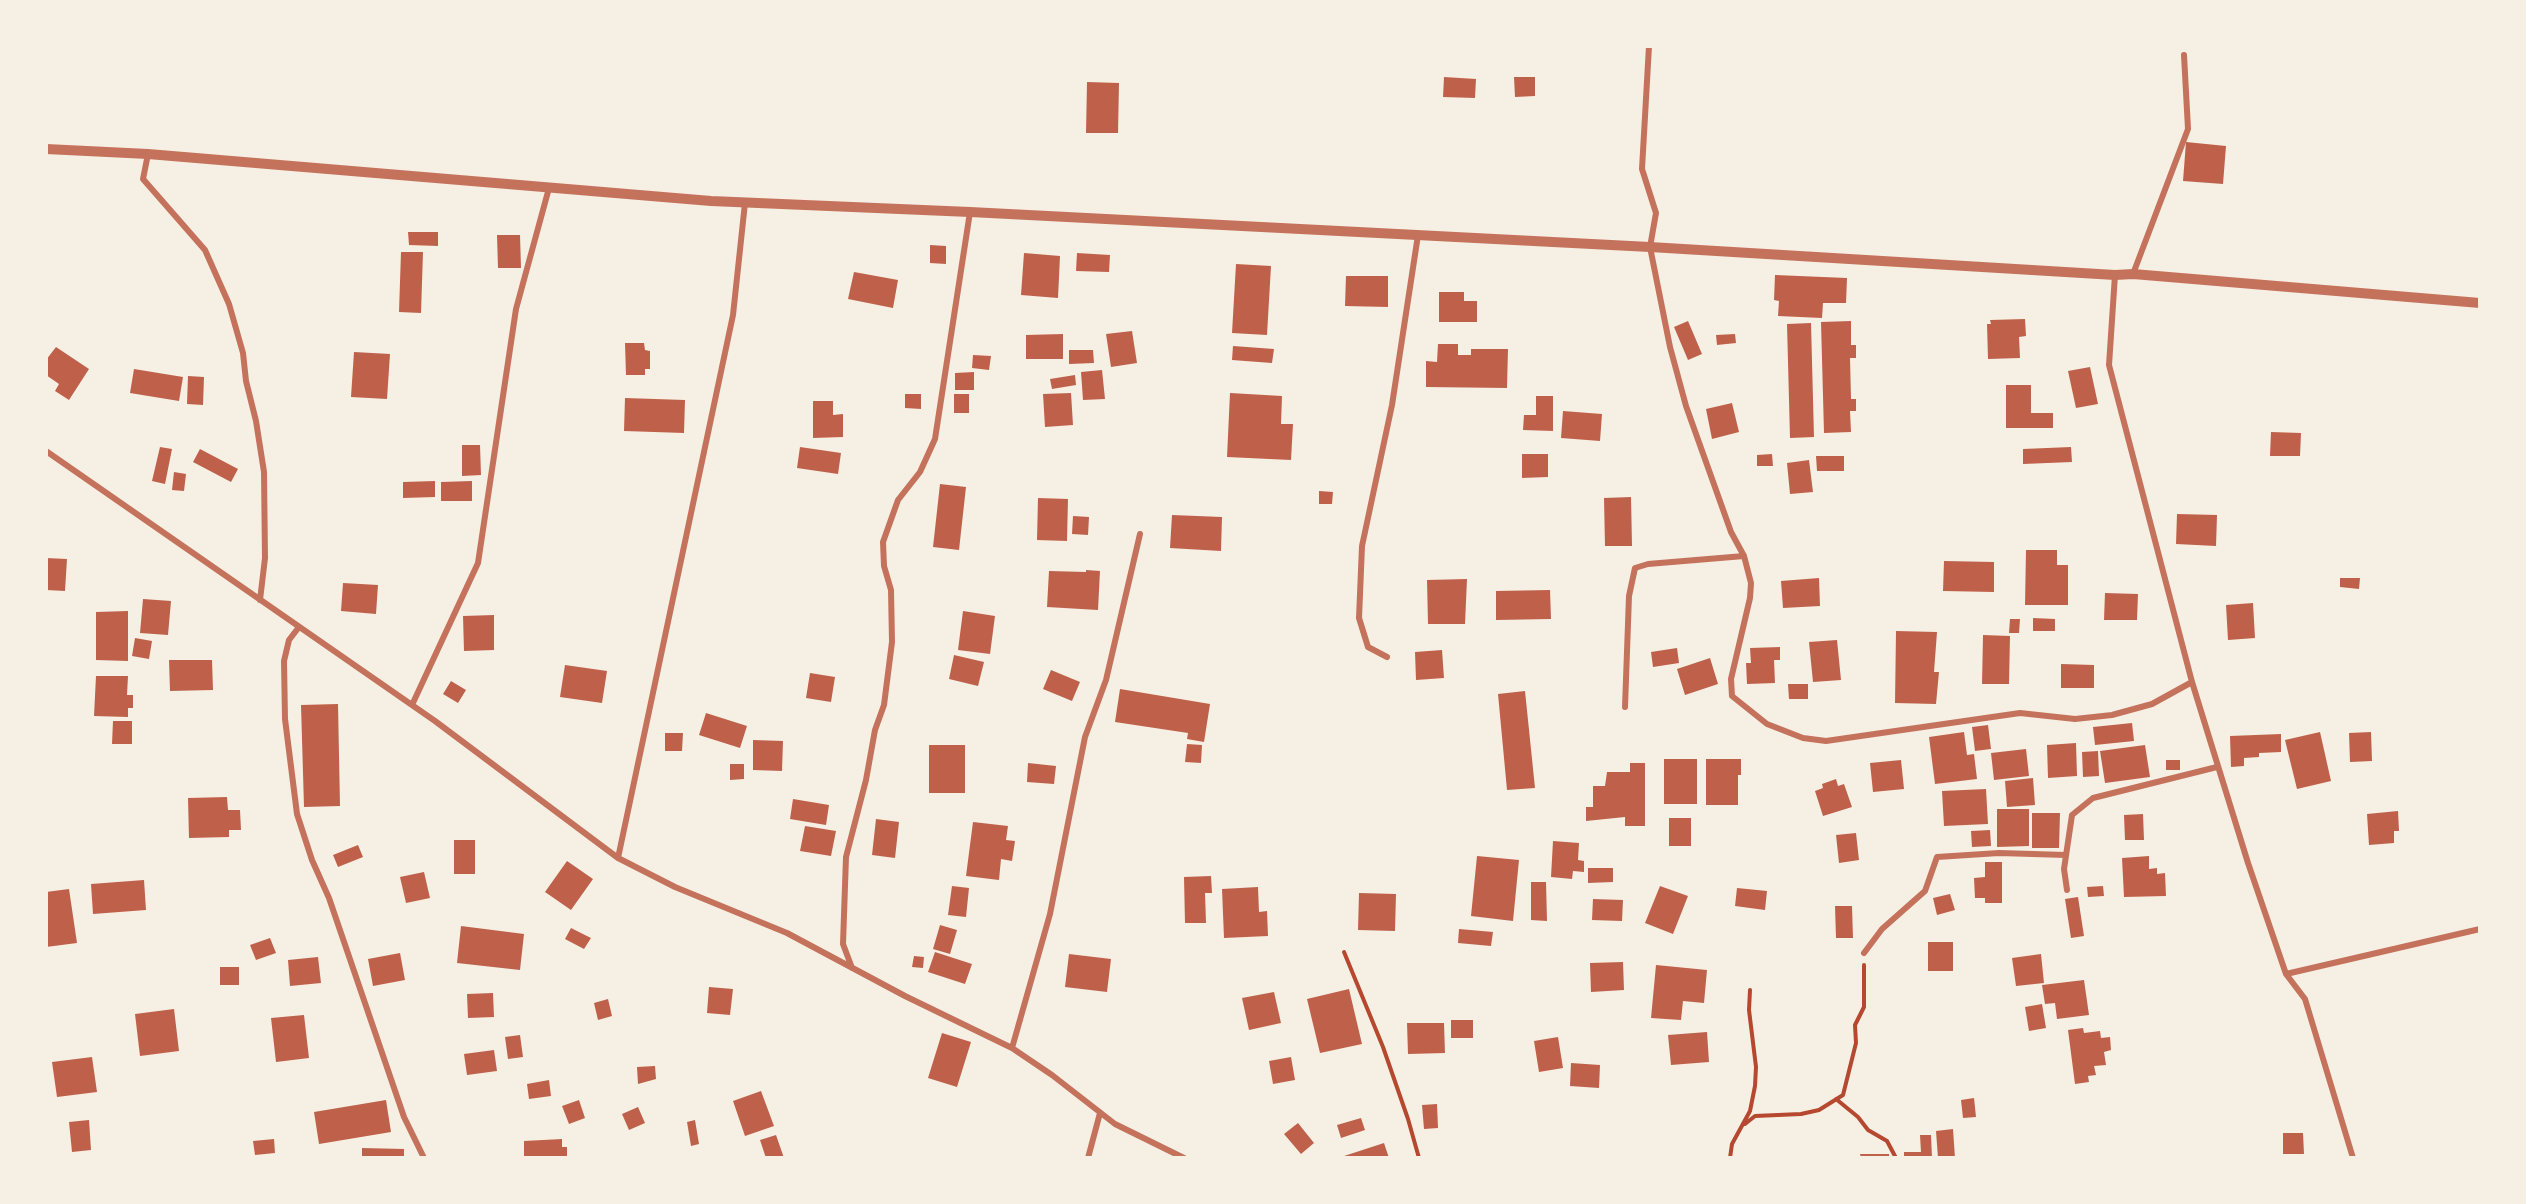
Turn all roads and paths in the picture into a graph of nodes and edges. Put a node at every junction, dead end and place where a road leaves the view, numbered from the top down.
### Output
1 (1649, 46) edge
2 (2184, 55) dead end
3 (46, 149) edge
4 (148, 154) junction
5 (549, 188) junction
6 (745, 203) junction
7 (970, 212) junction
8 (1418, 235) junction
9 (1650, 247) junction
10 (2133, 274) junction
11 (2115, 275) junction
12 (2480, 303) edge
13 (46, 450) edge
14 (1140, 534) dead end
15 (1744, 556) junction
16 (260, 600) junction
17 (299, 627) junction
18 (1387, 657) dead end
19 (2192, 682) junction
20 (412, 705) junction
21 (1625, 707) dead end
22 (2217, 767) junction
23 (2066, 855) junction
24 (618, 858) junction
25 (2067, 890) dead end
26 (2480, 929) edge
27 (1344, 952) dead end
28 (1864, 953) joint
29 (853, 968) junction
30 (2286, 974) junction
31 (1750, 990) dead end
32 (1012, 1048) junction
33 (1836, 1099) junction
34 (1100, 1113) junction
35 (1745, 1124) junction
36 (424, 1158) edge
37 (1088, 1158) edge
38 (1184, 1158) edge
39 (1419, 1158) edge
40 (1730, 1158) edge
41 (1896, 1158) edge
42 (2353, 1158) edge

1 - 9 street
2 - 10 street
3 - 4 street
4 - 5 street
4 - 16 street
5 - 6 street
5 - 20 street
6 - 7 street
6 - 24 street
7 - 8 street
7 - 29 street
8 - 9 street
8 - 18 street
9 - 11 street
9 - 15 street
10 - 11 street
10 - 12 street
11 - 19 street
13 - 16 street
14 - 32 street
15 - 19 street
15 - 21 street
16 - 17 street
17 - 20 street
17 - 36 street
19 - 22 street
20 - 24 street
22 - 23 street
22 - 30 street
23 - 25 street
23 - 28 street
24 - 29 street
26 - 30 street
27 - 39 path
28 - 33 path
29 - 32 street
30 - 42 street
31 - 35 path
32 - 34 street
33 - 35 path
33 - 41 path
34 - 37 street
34 - 38 street
35 - 40 path

